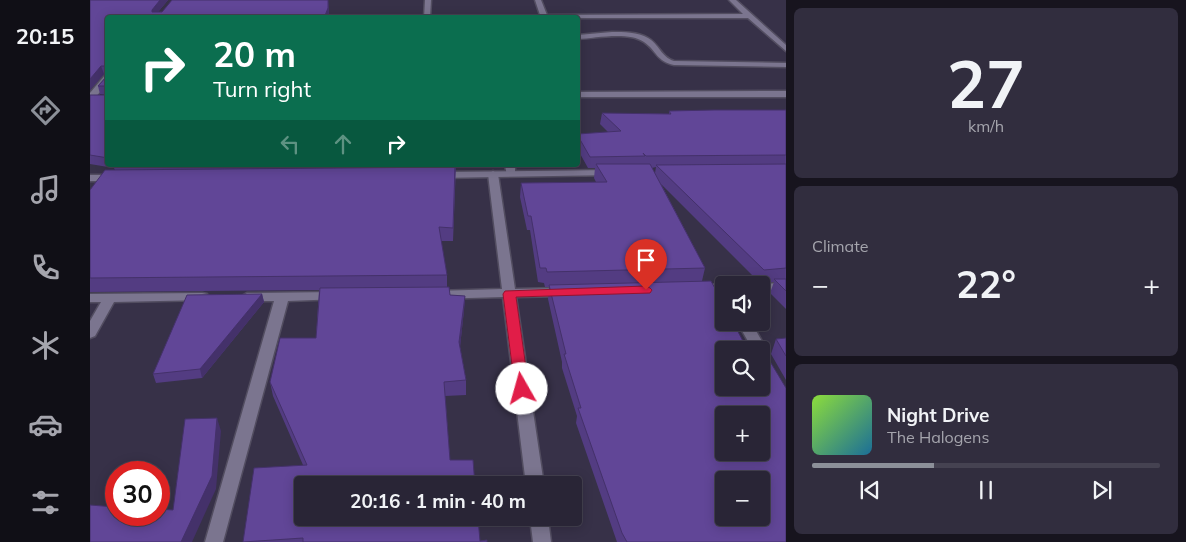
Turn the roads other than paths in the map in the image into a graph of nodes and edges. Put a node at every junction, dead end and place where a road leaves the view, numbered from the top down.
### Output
1 (428, 0) edge
2 (538, 0) edge
3 (732, 0) edge
4 (427, 15) edge
5 (544, 15) edge
6 (749, 16) junction
7 (580, 17) edge
8 (580, 37) edge
9 (786, 49) edge
10 (786, 65) edge
11 (105, 81) edge
12 (580, 93) edge
13 (786, 94) edge
14 (93, 99) edge
15 (511, 170) edge
16 (619, 173) edge
17 (493, 174) junction
18 (424, 175) edge
19 (90, 178) edge
20 (129, 178) edge
21 (786, 286) edge
22 (770, 287) edge
23 (715, 288) edge
24 (685, 289) edge
25 (578, 292) edge
26 (509, 294) junction
27 (420, 295) edge
28 (351, 296) edge
29 (217, 297) edge
30 (235, 297) edge
31 (282, 297) junction
32 (90, 298) edge
33 (109, 299) junction
34 (90, 333) edge
35 (534, 476) edge
36 (540, 526) edge
37 (214, 542) edge
38 (542, 542) edge

1 - 4 street
2 - 5 street
3 - 6 street
6 - 7 street
6 - 9 street
8 - 10 street
11 - 14 street
12 - 13 street
15 - 16 street
15 - 17 street
17 - 18 street
17 - 26 street
19 - 20 street
21 - 22 street
23 - 24 street
25 - 26 street
26 - 27 street
26 - 35 street
28 - 31 street
29 - 33 street
30 - 31 street
31 - 37 street
32 - 33 street
33 - 34 street
36 - 38 street

